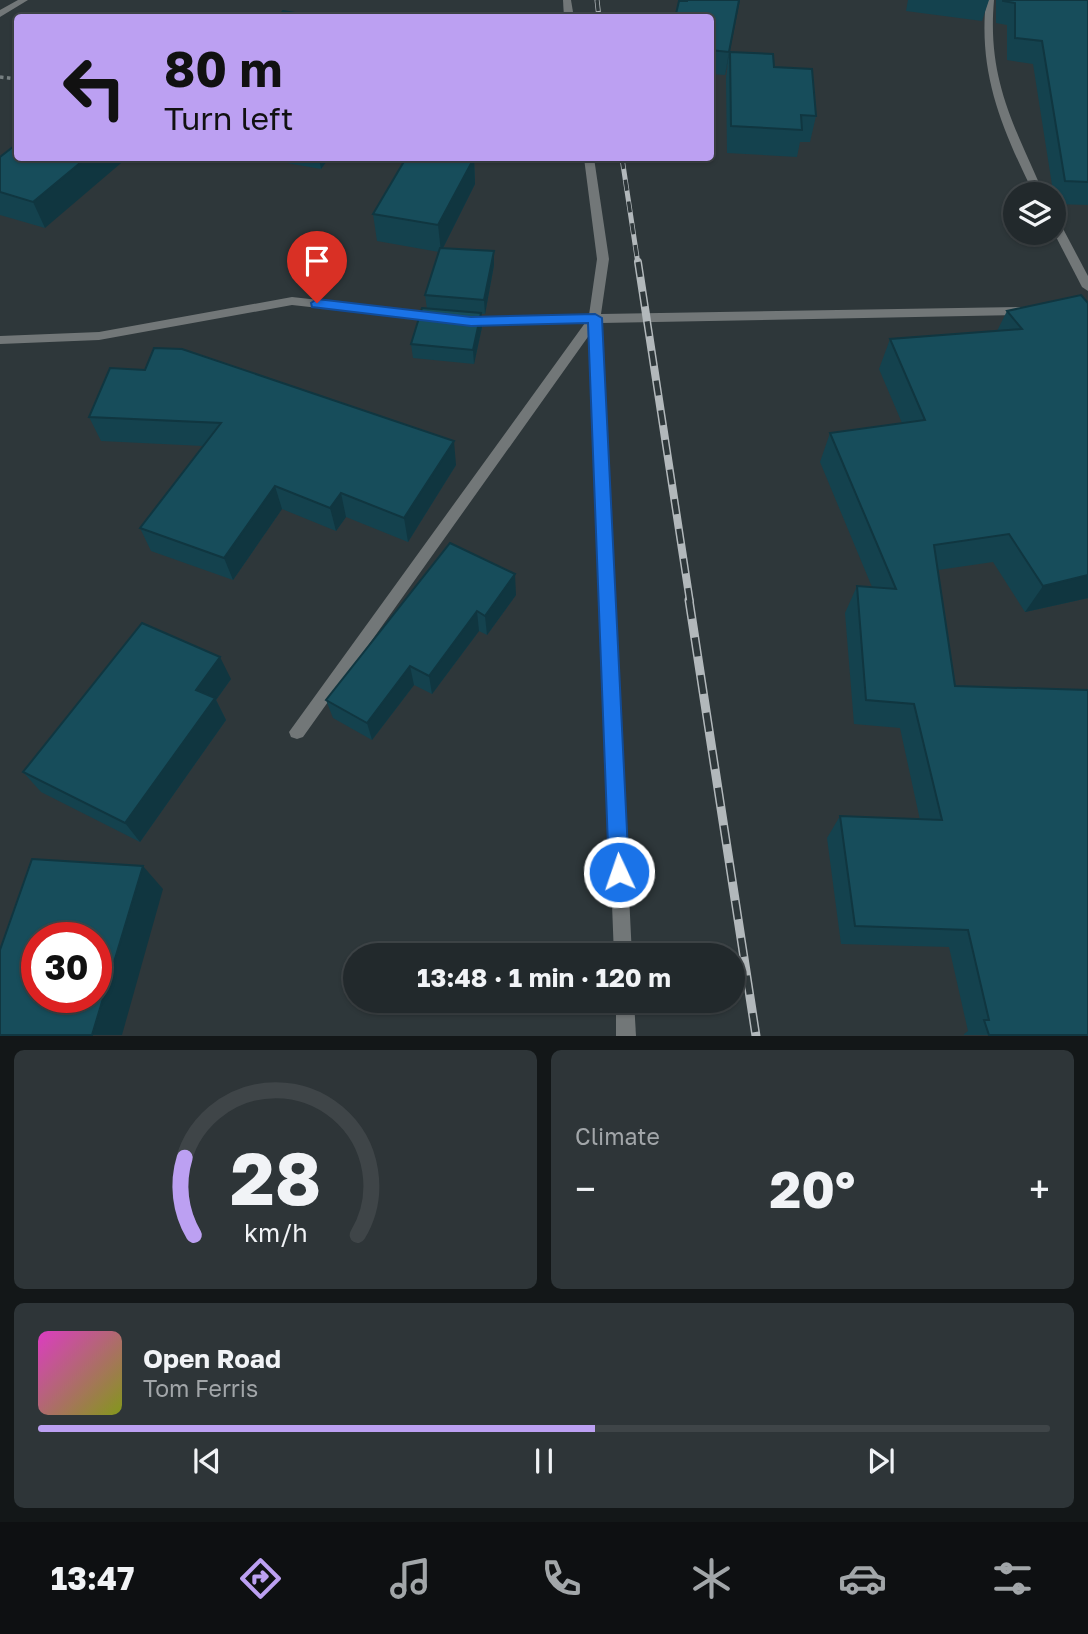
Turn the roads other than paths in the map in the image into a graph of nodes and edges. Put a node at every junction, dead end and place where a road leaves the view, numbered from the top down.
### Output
1 (24, 0) edge
2 (990, 0) edge
3 (0, 14) edge
4 (589, 161) edge
5 (1034, 182) edge
6 (1066, 245) edge
7 (1088, 287) edge
8 (1033, 311) edge
9 (595, 318) junction
10 (0, 340) edge
11 (297, 732) dead end
12 (622, 943) edge
13 (625, 1013) edge
14 (626, 1035) edge

1 - 3 street
2 - 5 street
4 - 9 street
6 - 7 street
8 - 9 street
9 - 10 street
9 - 11 street
9 - 12 street
13 - 14 street

